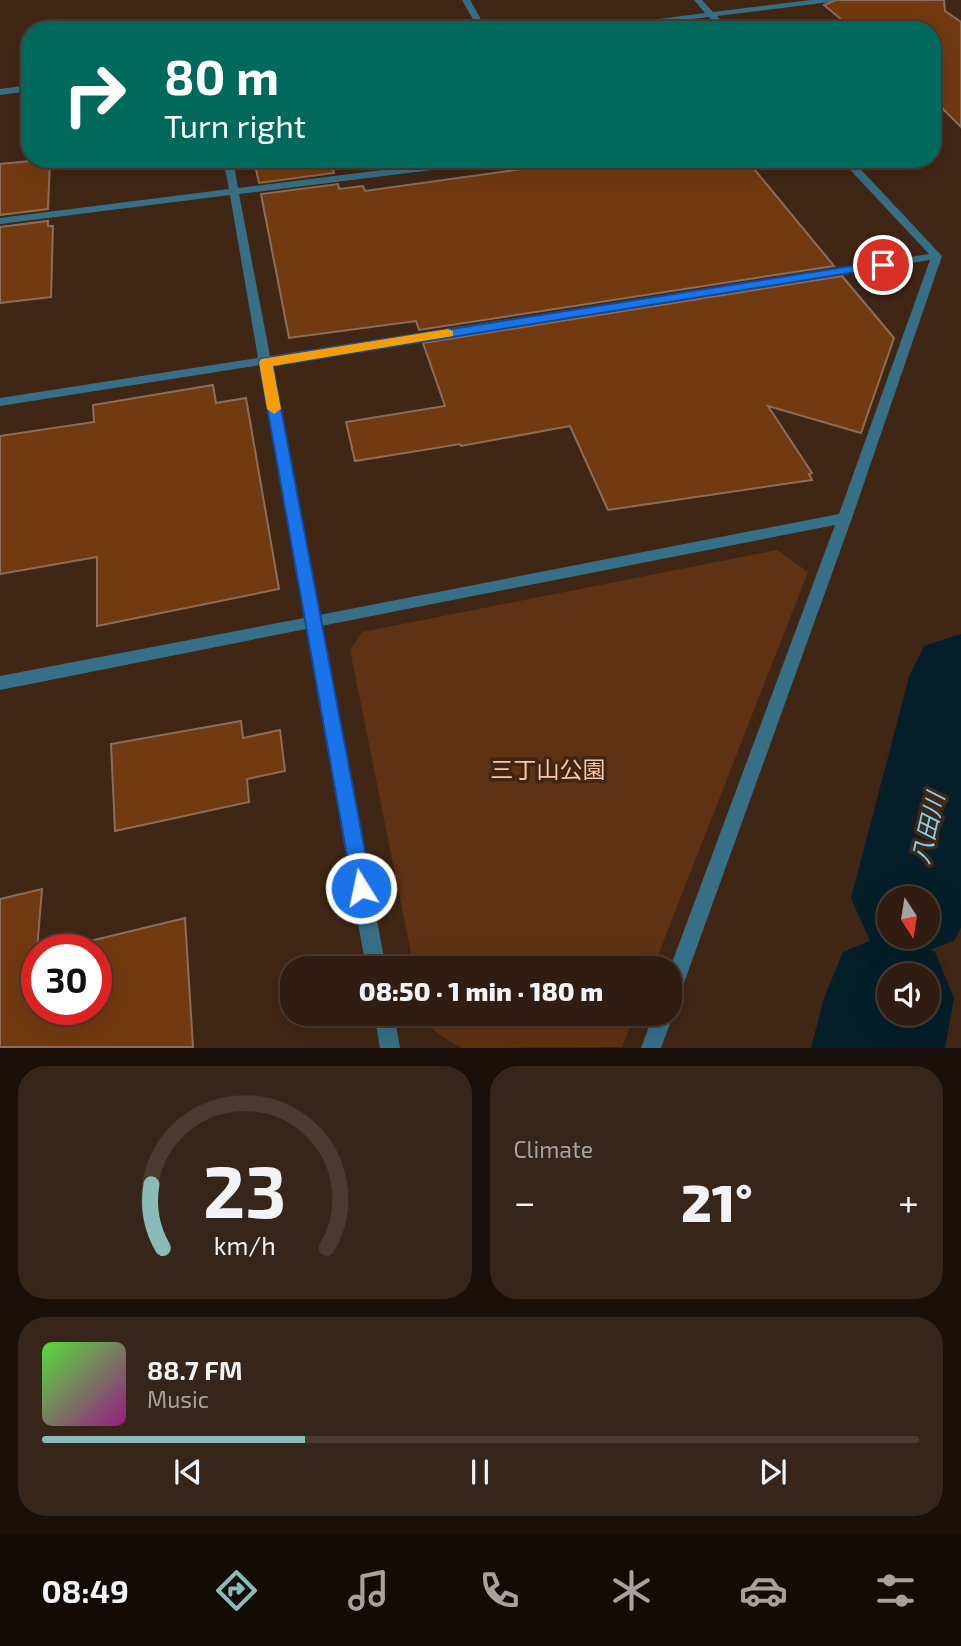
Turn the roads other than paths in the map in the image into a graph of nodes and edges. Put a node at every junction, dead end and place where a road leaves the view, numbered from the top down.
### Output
1 (466, 0) edge
2 (698, 0) edge
3 (830, 0) edge
4 (712, 15) junction
5 (478, 21) edge
6 (658, 21) edge
7 (718, 21) edge
8 (21, 89) edge
9 (0, 92) edge
10 (230, 168) edge
11 (422, 168) edge
12 (854, 168) edge
13 (234, 191) junction
14 (0, 220) edge
15 (937, 256) junction
16 (266, 362) junction
17 (0, 402) edge
18 (845, 518) junction
19 (313, 622) junction
20 (0, 683) edge
21 (374, 956) edge
22 (682, 962) edge
23 (386, 1026) edge
24 (659, 1026) edge
25 (390, 1048) edge
26 (651, 1048) edge

1 - 5 street
2 - 4 street
3 - 4 street
4 - 6 street
4 - 7 street
8 - 9 street
10 - 13 street
11 - 13 street
12 - 15 street
13 - 14 street
13 - 16 street
15 - 16 street
15 - 18 street
16 - 17 street
16 - 19 street
18 - 19 street
18 - 22 street
19 - 20 street
19 - 21 street
23 - 25 street
24 - 26 street

